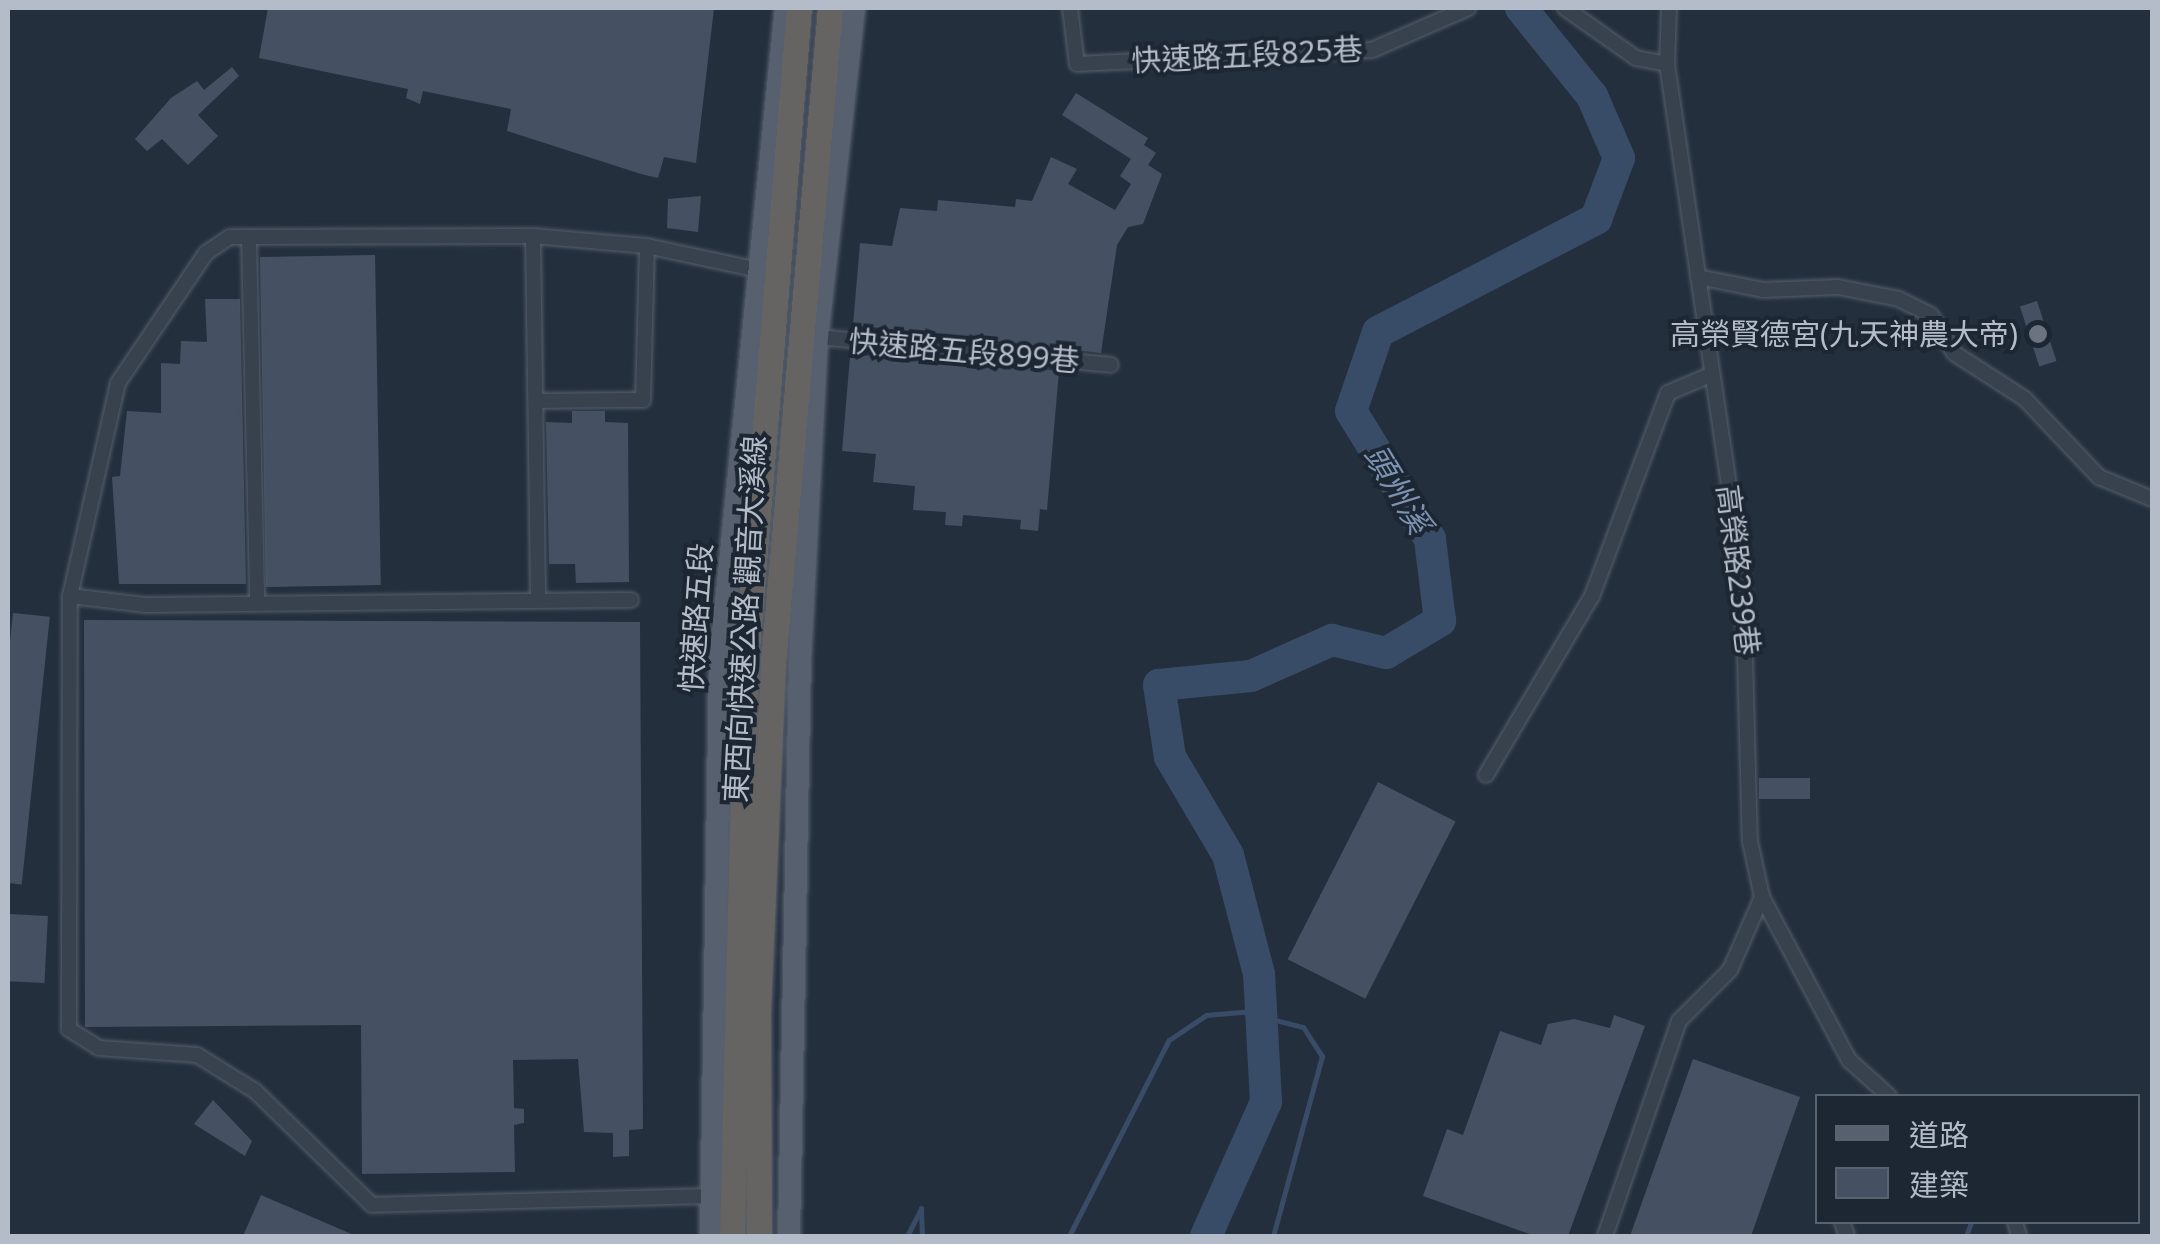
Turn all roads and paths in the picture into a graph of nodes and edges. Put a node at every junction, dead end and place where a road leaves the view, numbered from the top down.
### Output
1 (786, 8) edge
2 (799, 8) edge
3 (830, 8) edge
4 (854, 8) edge
5 (1468, 8) edge
6 (1565, 8) edge
7 (1669, 8) edge
8 (1074, 9) edge
9 (1667, 64) junction
10 (533, 236) junction
11 (249, 239) junction
12 (646, 246) junction
13 (760, 270) junction
14 (1698, 277) junction
15 (817, 337) junction
16 (1112, 365) dead end
17 (1710, 376) junction
18 (539, 401) junction
19 (2152, 499) edge
20 (70, 596) junction
21 (538, 600) junction
22 (631, 600) dead end
23 (257, 602) junction
24 (1486, 775) dead end
25 (1762, 896) junction
26 (1879, 1094) edge
27 (712, 1196) junction
28 (711, 1236) edge
29 (732, 1236) edge
30 (759, 1236) edge
31 (790, 1236) edge
32 (1606, 1236) edge

1 - 13 main road, 快速路五段
2 - 29 highway, 東西向快速公路 觀音大溪線
3 - 30 highway, 東西向快速公路 觀音大溪線
4 - 15 main road
5 - 8 street, 快速路五段825巷
6 - 9 street
7 - 9 street, 高榮路239巷
9 - 14 street, 高榮路239巷
10 - 11 street
10 - 12 street
10 - 18 street
11 - 20 street
11 - 23 street
12 - 13 street
12 - 18 street
13 - 27 main road, 快速路五段
14 - 17 street, 高榮路239巷
14 - 19 street
15 - 16 street, 快速路五段899巷
15 - 31 main road
17 - 24 street
17 - 25 street, 高榮路239巷
18 - 21 street
20 - 23 street
20 - 27 street
21 - 22 street
21 - 23 street
25 - 26 street, 高榮路239巷
25 - 32 street
27 - 28 main road, 快速路五段

